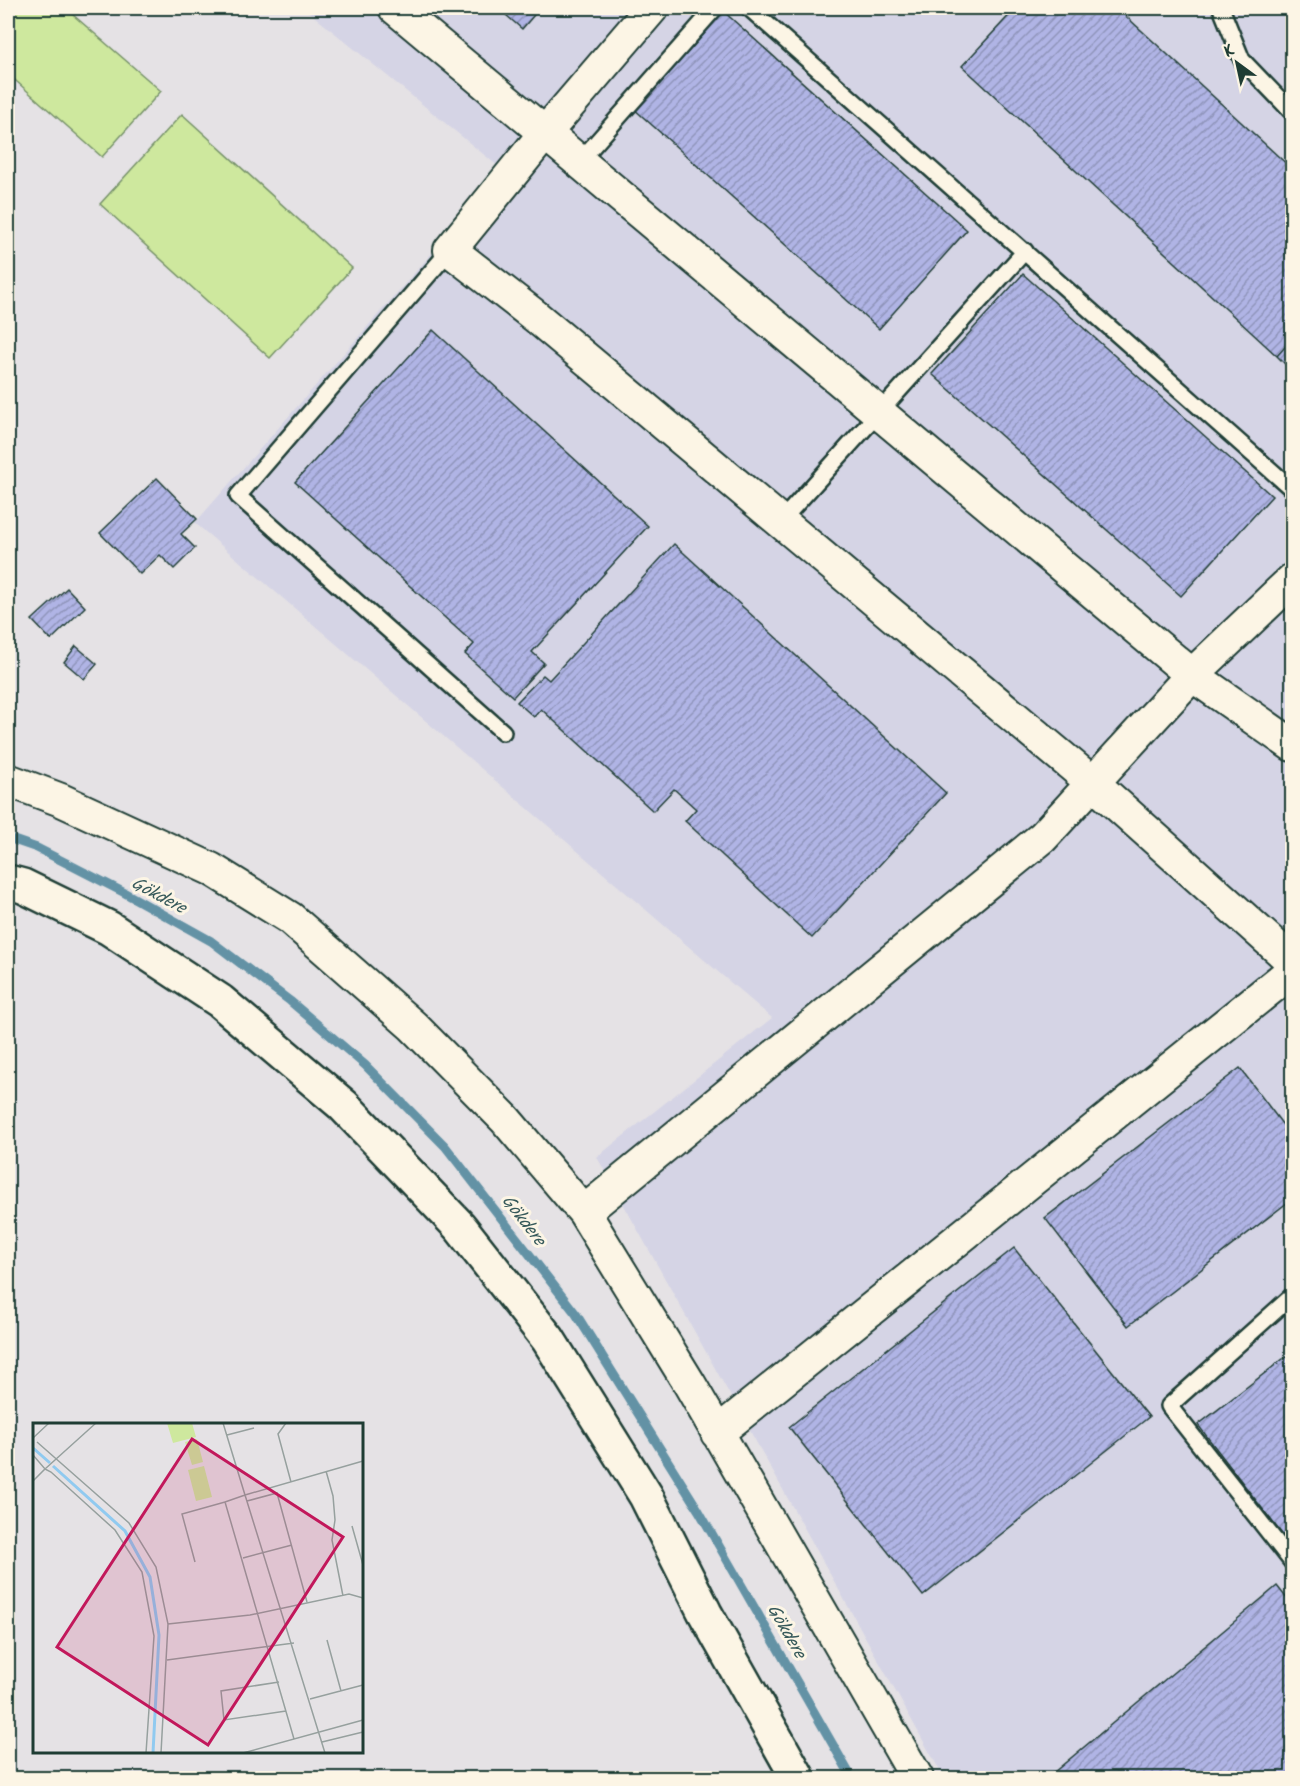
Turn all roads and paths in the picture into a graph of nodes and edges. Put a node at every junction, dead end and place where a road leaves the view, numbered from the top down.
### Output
1 (395, 8) edge
2 (652, 8) edge
3 (715, 8) edge
4 (749, 8) edge
5 (1221, 8) edge
6 (1293, 112) edge
7 (545, 133) junction
8 (579, 162) junction
9 (450, 250) junction
10 (1025, 250) junction
11 (879, 413) junction
12 (1293, 489) edge
13 (781, 521) junction
14 (1293, 580) edge
15 (1192, 675) junction
16 (503, 732) dead end
17 (1293, 745) edge
18 (8, 780) edge
19 (1093, 783) junction
20 (8, 882) edge
21 (1293, 962) edge
22 (1293, 971) edge
23 (584, 1212) junction
24 (1293, 1296) edge
25 (717, 1433) junction
26 (1293, 1562) edge
27 (798, 1779) edge
28 (916, 1779) edge

1 - 7 street
2 - 7 street
3 - 8 lane
4 - 10 lane
5 - 6 lane
7 - 8 street
7 - 9 street
8 - 11 street
9 - 13 street
9 - 16 lane
10 - 11 lane
10 - 12 lane
11 - 13 lane
11 - 15 street
13 - 19 street
14 - 15 street
15 - 17 street
15 - 19 street
18 - 23 street
19 - 21 street
19 - 23 street
20 - 27 main road
22 - 25 street
23 - 25 street
24 - 26 lane
25 - 28 street

